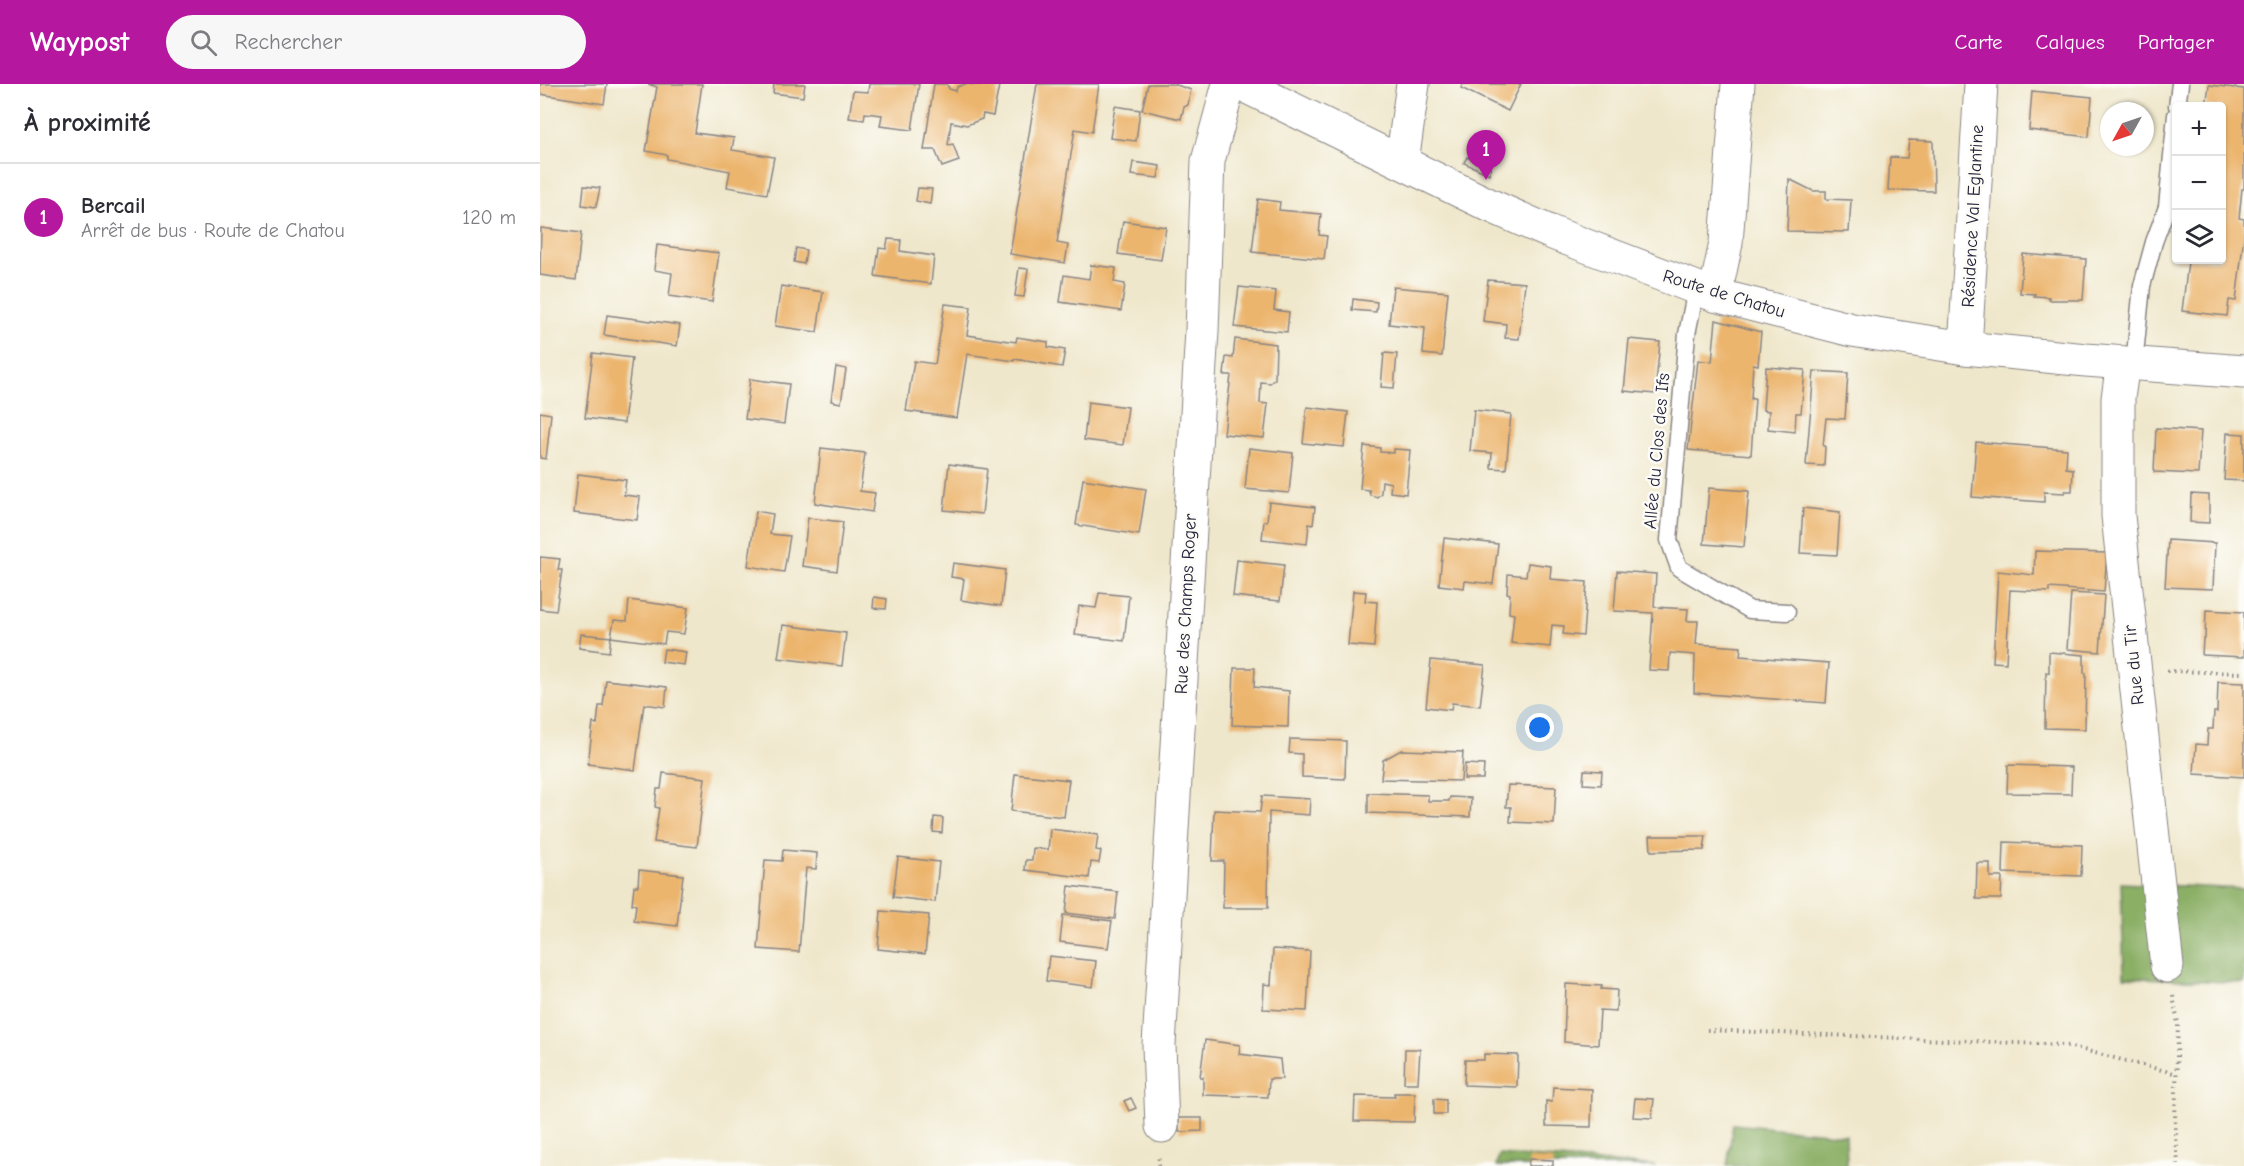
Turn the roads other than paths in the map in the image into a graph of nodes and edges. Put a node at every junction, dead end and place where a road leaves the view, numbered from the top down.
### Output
1 (1229, 84) edge
2 (1241, 84) edge
3 (1413, 84) edge
4 (1738, 84) edge
5 (1981, 84) edge
6 (2180, 84) edge
7 (2178, 102) edge
8 (2172, 156) edge
9 (1402, 162) junction
10 (1706, 292) junction
11 (1965, 348) junction
12 (2129, 364) junction
13 (2244, 372) edge
14 (1787, 612) dead end
15 (2167, 966) road end
16 (1162, 1126) dead end

1 - 16 street, Rue des Champs Roger
2 - 9 street, Route de Chatou
3 - 9 street
4 - 10 street
5 - 11 street, Résidence Val Eglantine
6 - 7 lane
8 - 12 lane
9 - 10 street, Route de Chatou
10 - 11 street, Route de Chatou
10 - 14 lane, Allée du Clos des Ifs
11 - 12 street, Route de Chatou
12 - 13 street, Route de Chatou
12 - 15 street, Rue du Tir

